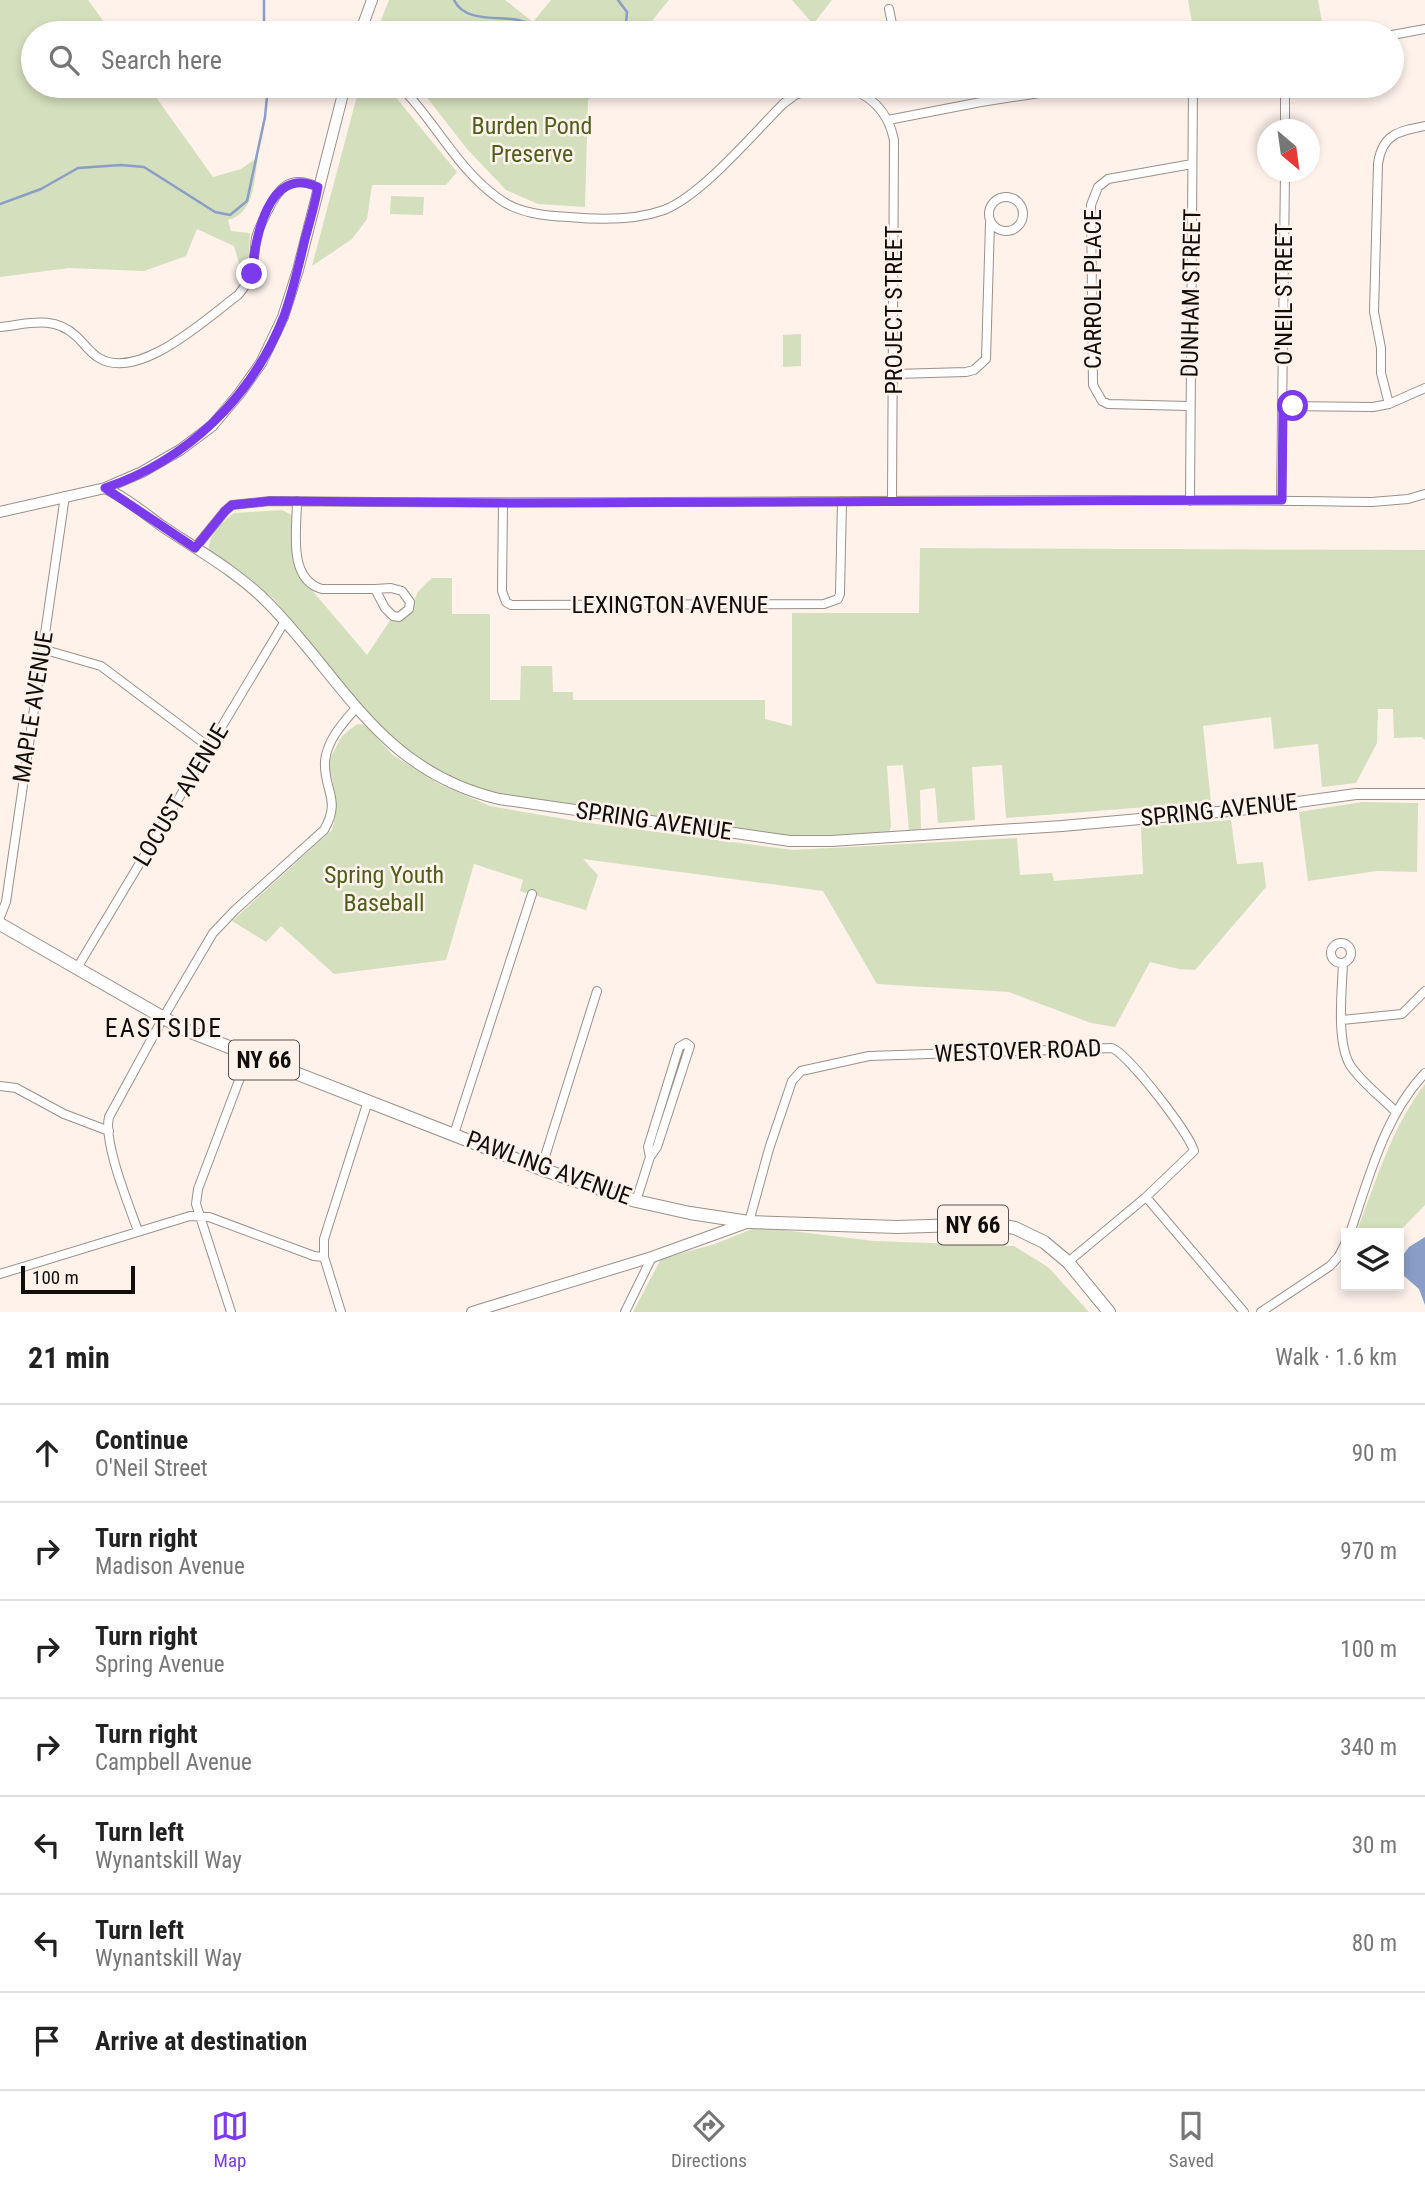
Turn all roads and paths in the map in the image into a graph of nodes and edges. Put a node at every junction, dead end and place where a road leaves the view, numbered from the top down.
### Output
1 (372, 0) edge
2 (889, 9) dead end
3 (364, 21) edge
4 (892, 21) edge
5 (1425, 29) edge
6 (1404, 33) edge
7 (342, 98) edge
8 (412, 98) edge
9 (791, 98) edge
10 (869, 98) edge
11 (1007, 98) edge
12 (1193, 98) edge
13 (1285, 98) edge
14 (1285, 119) edge
15 (888, 120) junction
16 (1425, 126) edge
17 (1192, 164) junction
18 (1284, 182) edge
19 (318, 187) junction
20 (990, 223) junction
21 (0, 327) edge
22 (894, 374) junction
23 (1425, 388) edge
24 (1390, 404) junction
25 (1189, 406) junction
26 (1283, 406) junction
27 (105, 488) junction
28 (1425, 494) edge
29 (65, 496) junction
30 (892, 500) junction
31 (1282, 500) junction
32 (297, 501) junction
33 (842, 501) junction
34 (1190, 501) junction
35 (503, 503) junction
36 (0, 512) edge
37 (195, 548) junction
38 (375, 589) junction
39 (285, 621) junction
40 (42, 649) junction
41 (355, 709) junction
42 (209, 747) junction
43 (1425, 794) edge
44 (532, 894) dead end
45 (0, 917) edge
46 (0, 923) edge
47 (1343, 963) dead end
48 (78, 968) junction
49 (1425, 990) edge
50 (597, 992) dead end
51 (163, 1018) junction
52 (1342, 1020) junction
53 (249, 1054) junction
54 (1425, 1073) edge
55 (0, 1086) edge
56 (368, 1101) junction
57 (1396, 1112) junction
58 (109, 1131) junction
59 (454, 1134) junction
60 (650, 1157) junction
61 (541, 1169) junction
62 (1146, 1197) junction
63 (636, 1201) junction
64 (198, 1216) junction
65 (749, 1222) junction
66 (1352, 1228) edge
67 (138, 1231) junction
68 (1341, 1252) edge
69 (324, 1257) junction
70 (652, 1257) junction
71 (1068, 1262) junction
72 (0, 1274) edge
73 (231, 1312) edge
74 (341, 1312) edge
75 (472, 1312) edge
76 (625, 1312) edge
77 (1109, 1312) edge
78 (1244, 1312) edge
79 (1261, 1312) edge

1 - 3 street
2 - 4 street
5 - 6 street
7 - 19 street
8 - 9 street
10 - 15 street
11 - 15 street
12 - 17 street, DUNHAM STREET
13 - 14 street
15 - 22 street, PROJECT STREET
16 - 24 street
17 - 25 street, DUNHAM STREET
17 - 25 street, CARROLL PLACE
18 - 26 street, O'NEIL STREET
19 - 21 street
19 - 27 street
20 - 20 street
20 - 22 street
22 - 30 street, PROJECT STREET
23 - 24 street
24 - 26 street
25 - 34 street, DUNHAM STREET
26 - 31 street, O'NEIL STREET
27 - 29 street
27 - 37 street, SPRING AVENUE
28 - 31 street
29 - 36 street
29 - 40 street, MAPLE AVENUE
30 - 33 street
30 - 34 street
31 - 34 street
32 - 35 street
32 - 37 street
32 - 38 street
33 - 35 street
33 - 35 street, LEXINGTON AVENUE
37 - 39 street, SPRING AVENUE
38 - 38 street
39 - 41 street, SPRING AVENUE
39 - 42 street, LOCUST AVENUE
40 - 42 street
40 - 45 street, MAPLE AVENUE
41 - 43 street, SPRING AVENUE
41 - 51 street
42 - 48 street, LOCUST AVENUE
44 - 59 street
46 - 48 main road, PAWLING AVENUE / NY 66
47 - 52 street
48 - 51 main road, PAWLING AVENUE / NY 66
49 - 52 street
50 - 61 street
51 - 53 main road, PAWLING AVENUE / NY 66
51 - 58 street
52 - 57 street
53 - 56 main road, PAWLING AVENUE / NY 66
53 - 64 street
54 - 57 street
55 - 58 street
56 - 59 main road, PAWLING AVENUE / NY 66
56 - 69 street
57 - 66 street
58 - 67 street
59 - 61 main road, PAWLING AVENUE / NY 66
60 - 60 street
60 - 63 street
61 - 63 main road, PAWLING AVENUE / NY 66
62 - 65 street, WESTOVER ROAD
62 - 71 street
62 - 78 street
63 - 65 main road, PAWLING AVENUE / NY 66
64 - 67 street
64 - 69 street
64 - 73 street
65 - 70 street
65 - 71 main road, PAWLING AVENUE / NY 66
67 - 72 street
68 - 79 street
69 - 74 street
70 - 75 street
70 - 76 street
71 - 77 main road, PAWLING AVENUE / NY 66

